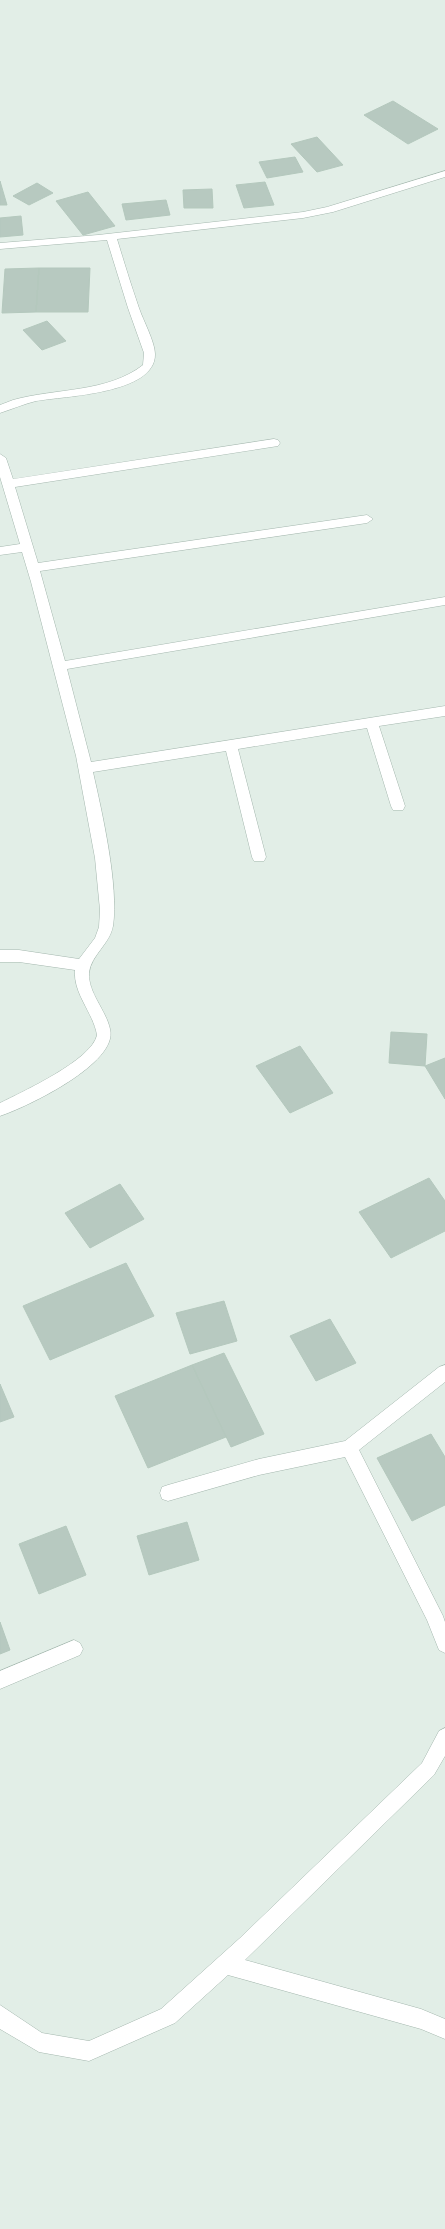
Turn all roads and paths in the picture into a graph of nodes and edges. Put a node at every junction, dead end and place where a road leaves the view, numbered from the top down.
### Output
1 (445, 174) edge
2 (111, 237) junction
3 (0, 246) edge
4 (0, 409) edge
5 (274, 443) dead end
6 (0, 458) edge
7 (8, 484) junction
8 (367, 519) dead end
9 (28, 547) junction
10 (0, 551) edge
11 (34, 568) junction
12 (445, 602) edge
13 (60, 666) junction
14 (445, 711) edge
15 (372, 723) junction
16 (232, 745) junction
17 (86, 768) junction
18 (398, 806) dead end
19 (259, 857) dead end
20 (0, 956) edge
21 (82, 965) junction
22 (0, 1110) edge
23 (445, 1372) edge
24 (349, 1448) junction
25 (168, 1493) dead end
26 (445, 1644) edge
27 (74, 1649) dead end
28 (0, 1680) edge
29 (445, 1737) edge
30 (226, 1964) junction
31 (0, 2015) edge
32 (445, 2029) edge

1 - 2 street
2 - 3 street
2 - 4 street
5 - 7 street
6 - 7 street
7 - 9 street
8 - 11 street
9 - 10 street
9 - 11 street
11 - 13 street
12 - 13 street
13 - 17 street
14 - 15 street
15 - 16 street
15 - 18 street
16 - 17 street
16 - 19 street
17 - 21 street
20 - 21 street
21 - 22 street
23 - 24 street
24 - 25 street
24 - 26 street
27 - 28 street
29 - 30 street
30 - 31 street
30 - 32 street

